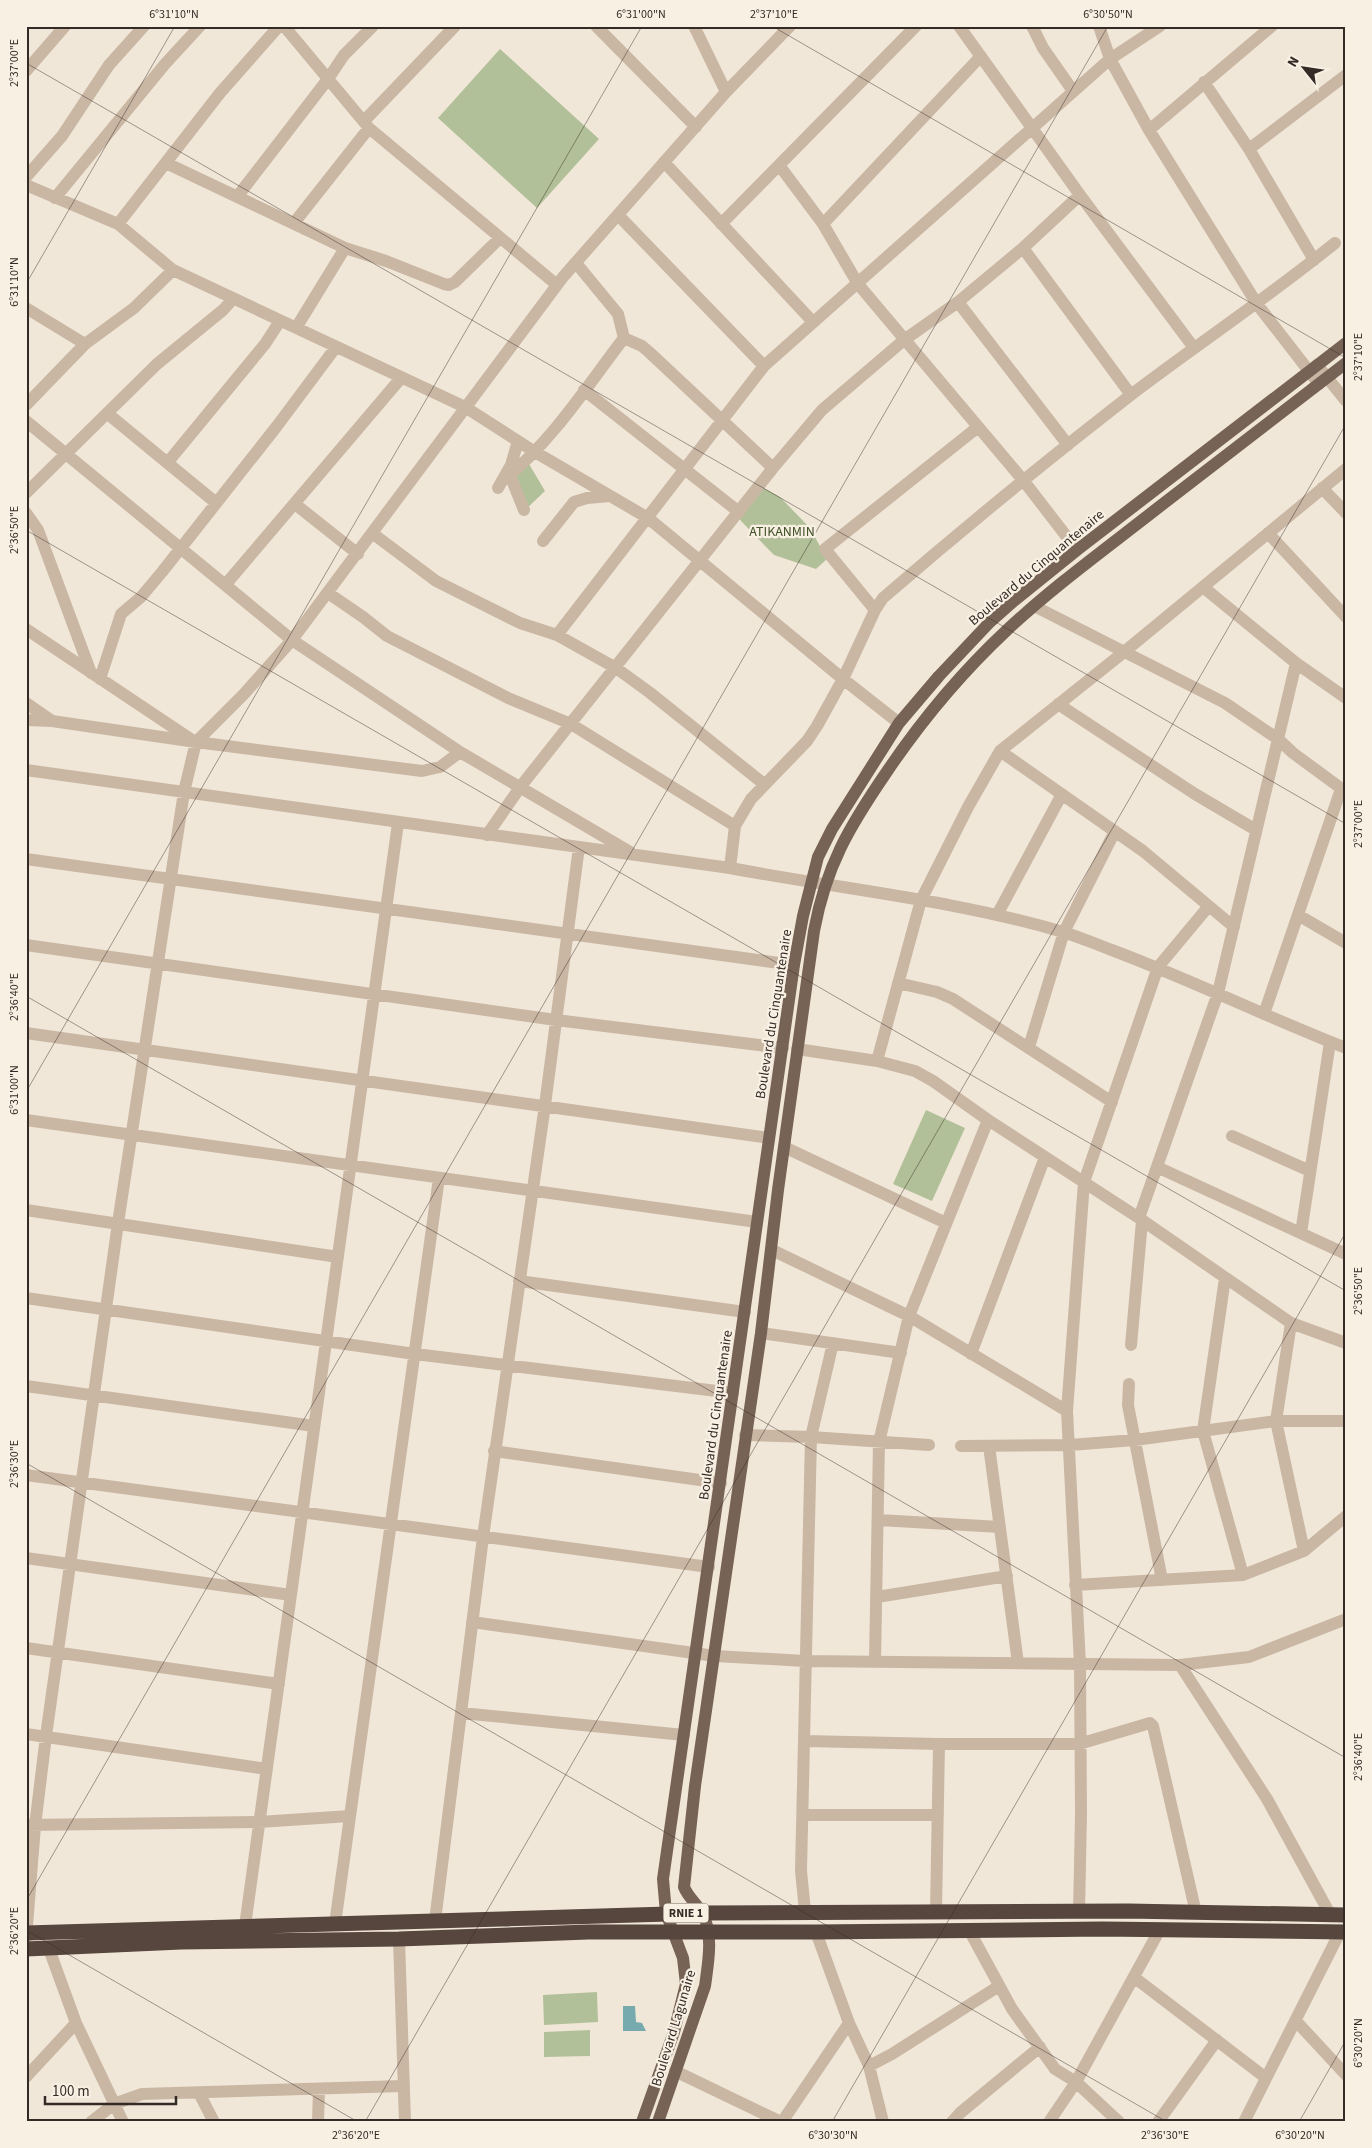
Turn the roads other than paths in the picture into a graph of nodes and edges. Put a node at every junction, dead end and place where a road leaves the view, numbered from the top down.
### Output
1 (65, 26) edge
2 (144, 26) edge
3 (200, 26) edge
4 (279, 26) edge
5 (284, 26) edge
6 (373, 26) edge
7 (455, 26) edge
8 (596, 26) edge
9 (790, 26) edge
10 (916, 26) edge
11 (959, 26) edge
12 (1032, 26) edge
13 (1099, 26) edge
14 (1160, 26) edge
15 (1272, 26) edge
16 (695, 27) edge
17 (981, 56) junction
18 (1110, 58) junction
19 (26, 71) edge
20 (1346, 75) edge
21 (328, 80) junction
22 (1204, 82) junction
23 (1073, 91) junction
24 (726, 92) junction
25 (366, 125) junction
26 (696, 128) junction
27 (1031, 128) junction
28 (1149, 130) junction
29 (1249, 149) junction
30 (664, 162) junction
31 (166, 163) junction
32 (779, 165) junction
33 (26, 177) edge
34 (26, 186) edge
35 (1080, 195) junction
36 (237, 197) junction
37 (54, 198) junction
38 (618, 215) junction
39 (294, 223) junction
40 (118, 224) junction
41 (721, 224) junction
42 (823, 224) junction
43 (499, 239) junction
44 (1335, 243) dead end
45 (346, 248) junction
46 (1023, 248) junction
47 (1314, 260) junction
48 (576, 263) junction
49 (173, 270) junction
50 (858, 284) junction
51 (557, 285) junction
52 (233, 299) junction
53 (958, 302) junction
54 (1257, 304) junction
55 (26, 308) edge
56 (280, 321) junction
57 (813, 322) junction
58 (296, 328) junction
59 (624, 338) junction
60 (904, 340) junction
61 (1346, 343) edge
62 (85, 344) junction
63 (336, 347) junction
64 (1194, 348) junction
65 (1346, 363) edge
66 (764, 366) junction
67 (1313, 368) junction
68 (401, 378) junction
69 (1323, 381) junction
70 (584, 390) junction
71 (1131, 395) junction
72 (1346, 401) edge
73 (26, 405) edge
74 (465, 407) junction
75 (108, 414) junction
76 (26, 421) edge
77 (722, 422) junction
78 (978, 427) junction
79 (518, 441) junction
80 (1068, 446) junction
81 (535, 452) junction
82 (65, 454) junction
83 (168, 462) junction
84 (773, 468) junction
85 (685, 469) junction
86 (1346, 469) edge
87 (505, 480) junction
88 (1023, 480) junction
89 (1322, 488) junction
90 (26, 493) edge
91 (610, 496) junction
92 (215, 502) junction
93 (295, 504) junction
94 (524, 510) dead end
95 (739, 512) junction
96 (26, 513) edge
97 (1346, 514) edge
98 (648, 518) junction
99 (372, 533) junction
100 (1268, 533) junction
101 (543, 541) dead end
102 (180, 548) junction
103 (1077, 550) junction
104 (358, 554) junction
105 (700, 561) junction
106 (226, 584) junction
107 (1203, 587) junction
108 (328, 594) junction
109 (1034, 606) junction
110 (875, 610) junction
111 (1346, 617) edge
112 (26, 629) edge
113 (557, 635) junction
114 (292, 640) junction
115 (1124, 652) junction
116 (1296, 662) junction
117 (616, 668) junction
118 (96, 676) junction
119 (843, 679) junction
120 (1346, 698) edge
121 (26, 703) edge
122 (1058, 704) junction
123 (26, 720) edge
124 (52, 721) junction
125 (899, 723) junction
126 (571, 724) junction
127 (1278, 739) junction
128 (196, 742) junction
129 (1000, 751) junction
130 (460, 752) junction
131 (26, 770) edge
132 (764, 784) junction
133 (521, 786) junction
134 (1344, 790) edge
135 (184, 792) junction
136 (1062, 794) junction
137 (398, 823) junction
138 (735, 826) junction
139 (1256, 830) junction
140 (1115, 831) junction
141 (487, 835) junction
142 (579, 847) junction
143 (634, 854) junction
144 (26, 859) edge
145 (730, 868) junction
146 (170, 880) junction
147 (810, 883) junction
148 (825, 885) junction
149 (921, 900) junction
150 (1208, 906) junction
151 (386, 907) junction
152 (996, 915) junction
153 (1298, 915) junction
154 (1234, 927) junction
155 (1064, 932) junction
156 (568, 934) junction
157 (1346, 943) edge
158 (26, 945) edge
159 (157, 964) junction
160 (794, 964) junction
161 (1158, 967) junction
162 (898, 983) junction
163 (1218, 993) junction
164 (374, 995) junction
165 (1264, 1014) junction
166 (556, 1020) junction
167 (26, 1032) edge
168 (1330, 1042) junction
169 (1029, 1047) junction
170 (783, 1048) junction
171 (1346, 1048) edge
172 (145, 1049) junction
173 (797, 1049) junction
174 (877, 1061) junction
175 (362, 1080) junction
176 (1112, 1102) junction
177 (545, 1106) junction
178 (26, 1120) edge
179 (988, 1120) junction
180 (132, 1135) junction
181 (1232, 1136) dead end
182 (769, 1138) junction
183 (784, 1147) junction
184 (1045, 1157) junction
185 (351, 1165) junction
186 (1157, 1167) junction
187 (1310, 1171) junction
188 (439, 1178) junction
189 (1084, 1182) junction
190 (531, 1190) junction
191 (26, 1210) edge
192 (1141, 1219) junction
193 (757, 1222) junction
194 (946, 1223) junction
195 (118, 1224) junction
196 (1301, 1234) junction
197 (772, 1250) junction
198 (1346, 1254) edge
199 (338, 1257) junction
200 (1225, 1278) junction
201 (519, 1281) junction
202 (26, 1298) edge
203 (106, 1310) junction
204 (745, 1312) junction
205 (909, 1316) junction
206 (1291, 1324) junction
207 (760, 1333) junction
208 (326, 1341) junction
209 (833, 1343) junction
210 (1346, 1343) edge
211 (1131, 1345) dead end
212 (900, 1352) junction
213 (414, 1354) junction
214 (971, 1354) junction
215 (507, 1366) junction
216 (1129, 1384) dead end
217 (26, 1386) edge
218 (733, 1393) junction
219 (94, 1395) junction
220 (1068, 1411) junction
221 (1346, 1420) edge
222 (1276, 1421) junction
223 (314, 1426) junction
224 (1203, 1431) junction
225 (744, 1435) junction
226 (811, 1437) junction
227 (1135, 1440) junction
228 (879, 1442) junction
229 (929, 1445) dead end
230 (1070, 1445) junction
231 (961, 1446) dead end
232 (989, 1446) junction
233 (494, 1451) junction
234 (26, 1475) edge
235 (83, 1483) junction
236 (721, 1483) junction
237 (302, 1513) junction
238 (1346, 1516) edge
239 (879, 1520) junction
240 (391, 1525) junction
241 (1000, 1527) junction
242 (483, 1537) junction
243 (1304, 1551) junction
244 (26, 1558) edge
245 (71, 1564) junction
246 (709, 1567) junction
247 (1242, 1575) junction
248 (1006, 1576) junction
249 (1162, 1580) junction
250 (1075, 1586) junction
251 (291, 1595) junction
252 (877, 1597) junction
253 (1346, 1619) edge
254 (472, 1622) junction
255 (26, 1648) edge
256 (58, 1652) junction
257 (696, 1654) junction
258 (715, 1656) junction
259 (805, 1661) junction
260 (875, 1661) junction
261 (1018, 1663) junction
262 (1080, 1664) junction
263 (1180, 1665) junction
264 (279, 1684) junction
265 (461, 1714) junction
266 (26, 1734) edge
267 (684, 1735) junction
268 (46, 1736) junction
269 (805, 1741) junction
270 (939, 1744) junction
271 (1079, 1744) junction
272 (267, 1770) junction
273 (804, 1815) junction
274 (938, 1815) junction
275 (350, 1816) junction
276 (259, 1822) junction
277 (30, 1826) edge
278 (805, 1911) junction
279 (936, 1911) junction
280 (1079, 1912) junction
281 (666, 1913) junction
282 (702, 1913) junction
283 (1196, 1913) junction
284 (1338, 1916) edge
285 (435, 1921) junction
286 (335, 1924) junction
287 (245, 1926) junction
288 (969, 1930) junction
289 (708, 1931) junction
290 (1160, 1931) junction
291 (673, 1932) junction
292 (816, 1932) junction
293 (1343, 1932) edge
294 (27, 1935) edge
295 (399, 1939) junction
296 (49, 1948) junction
297 (26, 1949) edge
298 (1135, 1978) junction
299 (998, 1986) junction
300 (1296, 2021) junction
301 (76, 2022) junction
302 (849, 2023) junction
303 (1216, 2040) junction
304 (1040, 2047) junction
305 (869, 2066) junction
306 (675, 2071) junction
307 (1346, 2075) edge
308 (26, 2077) edge
309 (1266, 2078) junction
310 (1076, 2082) junction
311 (403, 2086) junction
312 (319, 2090) junction
313 (198, 2093) junction
314 (114, 2104) junction
315 (91, 2122) edge
316 (123, 2122) edge
317 (214, 2122) edge
318 (318, 2122) edge
319 (405, 2122) edge
320 (642, 2122) edge
321 (658, 2122) edge
322 (782, 2122) edge
323 (883, 2122) edge
324 (952, 2122) edge
325 (1049, 2122) edge
326 (1119, 2122) edge
327 (1158, 2122) edge
328 (1244, 2122) edge

1 - 19 street
2 - 33 street
3 - 37 street
4 - 31 street
5 - 21 street
6 - 21 street
7 - 25 street
8 - 26 street
9 - 24 street
10 - 32 street
11 - 17 street
12 - 23 street
13 - 18 street
14 - 18 street
15 - 22 street
16 - 24 street
17 - 27 street
17 - 42 street
18 - 23 street
18 - 28 street
20 - 29 street
21 - 25 street
21 - 36 street
22 - 28 street
22 - 29 street
23 - 27 street
24 - 26 street
25 - 39 street
25 - 43 street
26 - 30 street
27 - 35 street
27 - 50 street
28 - 54 street
29 - 47 street
30 - 38 street
30 - 41 street
31 - 36 street
31 - 40 street
32 - 41 street
32 - 42 street
34 - 37 street
35 - 46 street
35 - 64 street
36 - 39 street
37 - 40 street
38 - 48 street
38 - 66 street
39 - 45 street
40 - 49 street
41 - 57 street
42 - 50 street
43 - 45 street
43 - 51 street
44 - 47 street
45 - 58 street
46 - 53 street
46 - 71 street
47 - 54 street
48 - 51 street
48 - 59 street
49 - 52 street
49 - 62 street
50 - 57 street
50 - 60 street
51 - 74 street
52 - 56 street
52 - 75 street
53 - 60 street
53 - 80 street
54 - 64 street
54 - 67 street
55 - 62 street
56 - 58 street
56 - 83 street
57 - 66 street
58 - 63 street
59 - 70 street
59 - 77 street
60 - 78 street
60 - 84 street
61 - 67 main road, Boulevard du Cinquantenaire
62 - 73 street
63 - 68 street
63 - 92 street
64 - 71 street
65 - 69 main road, Boulevard du Cinquantenaire
66 - 77 street
67 - 69 street
67 - 103 main road, Boulevard du Cinquantenaire
68 - 74 street
68 - 93 street
69 - 72 street
69 - 109 main road, Boulevard du Cinquantenaire
70 - 81 street
70 - 85 street
71 - 80 street
74 - 79 street
74 - 99 street
75 - 82 street
75 - 83 street
76 - 82 street
77 - 84 street
77 - 85 street
78 - 88 street
78 - 110 street
79 - 81 street
79 - 87 street
80 - 88 street
81 - 87 street
81 - 91 street
82 - 90 street
82 - 102 street
83 - 92 street
84 - 95 street
85 - 95 street
85 - 98 street
86 - 89 street
87 - 94 street
88 - 103 street
88 - 110 street
89 - 97 street
89 - 100 street
91 - 98 street
91 - 101 street
92 - 102 street
93 - 104 street
93 - 106 street
95 - 105 street
96 - 118 street
98 - 105 street
98 - 113 street
99 - 104 street
99 - 113 street
100 - 107 street
100 - 111 street
102 - 106 street
102 - 118 street
103 - 125 main road, Boulevard du Cinquantenaire
104 - 108 street
105 - 117 street
105 - 119 street
106 - 114 street
107 - 115 street
107 - 116 street
108 - 114 street
108 - 126 street
109 - 115 street
109 - 148 main road, Boulevard du Cinquantenaire
110 - 119 street
112 - 118 street
113 - 117 street
114 - 128 street
114 - 130 street
115 - 122 street
115 - 127 street
116 - 120 street
116 - 127 street
117 - 126 street
117 - 132 street
118 - 128 street
119 - 125 street
119 - 132 street
121 - 124 street
122 - 129 street
122 - 139 street
123 - 124 street
124 - 128 street
125 - 147 main road, Boulevard du Cinquantenaire
126 - 133 street
126 - 138 street
127 - 134 street
127 - 139 street
128 - 130 street
128 - 135 street
129 - 136 street
129 - 149 street
130 - 133 street
131 - 135 street
132 - 138 street
133 - 141 street
133 - 143 street
134 - 153 street
135 - 137 street
135 - 146 street
136 - 140 street
136 - 152 street
137 - 141 street
137 - 151 street
138 - 145 street
139 - 154 street
140 - 150 street
140 - 155 street
141 - 142 street
142 - 143 street
142 - 156 street
143 - 145 street
144 - 146 street
145 - 147 street
146 - 151 street
146 - 159 street
147 - 148 street
147 - 160 main road, Boulevard du Cinquantenaire
148 - 149 street
148 - 173 main road, Boulevard du Cinquantenaire
149 - 152 street
149 - 162 street
150 - 154 street
150 - 161 street
151 - 156 street
151 - 164 street
152 - 155 street
153 - 157 street
153 - 165 street
154 - 163 street
155 - 161 street
155 - 169 street
156 - 160 street
156 - 166 street
158 - 159 street
159 - 164 street
159 - 172 street
160 - 170 main road, Boulevard du Cinquantenaire
161 - 163 street
161 - 176 street
162 - 169 street
162 - 174 street
163 - 165 street
163 - 186 street
164 - 166 street
164 - 175 street
165 - 168 street
166 - 170 street
166 - 177 street
167 - 172 street
168 - 171 street
168 - 187 street
169 - 176 street
170 - 182 main road, Boulevard du Cinquantenaire
172 - 175 street
172 - 180 street
173 - 174 street
173 - 183 main road, Boulevard du Cinquantenaire
174 - 179 street
175 - 177 street
175 - 185 street
176 - 189 street
177 - 182 street
177 - 190 street
178 - 180 street
179 - 184 street
179 - 194 street
180 - 185 street
180 - 195 street
181 - 187 street
182 - 193 main road, Boulevard du Cinquantenaire
183 - 194 street
183 - 197 main road, Boulevard du Cinquantenaire
184 - 189 street
184 - 214 street
185 - 188 street
185 - 199 street
186 - 192 street
186 - 196 street
187 - 196 street
188 - 190 street
188 - 213 street
189 - 192 street
189 - 220 street
190 - 193 street
190 - 201 street
191 - 195 street
192 - 200 street
192 - 211 street
193 - 204 main road, Boulevard du Cinquantenaire
194 - 205 street
195 - 199 street
195 - 203 street
196 - 198 street
197 - 205 street
197 - 207 main road, Boulevard du Cinquantenaire
199 - 208 street
200 - 206 street
200 - 224 street
201 - 204 street
201 - 215 street
202 - 203 street
203 - 208 street
203 - 219 street
204 - 218 main road, Boulevard du Cinquantenaire
205 - 212 street
205 - 214 street
206 - 210 street
206 - 222 street
207 - 209 street
207 - 225 main road, Boulevard du Cinquantenaire
208 - 213 street
208 - 223 street
209 - 212 street
209 - 226 street
212 - 228 street
213 - 215 street
213 - 240 street
214 - 220 street
215 - 218 street
215 - 233 street
216 - 227 street
217 - 219 street
218 - 236 main road, Boulevard du Cinquantenaire
219 - 223 street
219 - 235 street
220 - 230 street
221 - 222 street
222 - 224 street
222 - 243 street
223 - 237 street
224 - 227 street
224 - 247 street
225 - 226 street
225 - 258 main road, Boulevard du Cinquantenaire
226 - 228 street
226 - 259 street
227 - 230 street
227 - 249 street
228 - 229 street
228 - 239 street
230 - 232 street
230 - 250 street
231 - 232 street
232 - 241 street
233 - 236 street
233 - 242 street
234 - 235 street
235 - 237 street
235 - 245 street
236 - 246 main road, Boulevard du Cinquantenaire
237 - 240 street
237 - 251 street
238 - 243 street
239 - 241 street
239 - 252 street
240 - 242 street
240 - 275 street
241 - 248 street
242 - 246 street
242 - 254 street
243 - 247 street
244 - 245 street
245 - 251 street
245 - 256 street
246 - 257 main road, Boulevard du Cinquantenaire
247 - 249 street
248 - 252 street
248 - 261 street
249 - 250 street
250 - 262 street
251 - 264 street
252 - 260 street
253 - 263 street
254 - 257 street
254 - 265 street
255 - 256 street
256 - 264 street
256 - 268 street
257 - 258 street
257 - 267 main road, Boulevard du Cinquantenaire
258 - 259 street
258 - 282 main road, Boulevard du Cinquantenaire
259 - 260 street
259 - 269 street
260 - 261 street
261 - 262 street
262 - 263 street
262 - 271 street
263 - 284 street
264 - 272 street
265 - 267 street
265 - 285 street
266 - 268 street
267 - 281 main road, Boulevard du Cinquantenaire
268 - 272 street
268 - 277 street
269 - 270 street
269 - 273 street
270 - 271 street
270 - 274 street
271 - 280 street
271 - 283 street
272 - 276 street
273 - 274 street
273 - 278 street
274 - 279 street
275 - 276 street
275 - 286 street
276 - 277 street
276 - 287 street
277 - 294 street
278 - 279 highway, RNIE 1
278 - 282 highway, RNIE 1
279 - 280 highway, RNIE 1
280 - 283 highway, RNIE 1
281 - 282 highway, RNIE 1
281 - 285 highway, RNIE 1
281 - 291 main road, Boulevard Lagunaire
282 - 289 main road, Boulevard Lagunaire
283 - 284 highway, RNIE 1
285 - 286 highway, RNIE 1
286 - 287 highway, RNIE 1
287 - 294 highway, RNIE 1
288 - 290 highway, RNIE 1
288 - 292 highway, RNIE 1
288 - 299 street
289 - 291 highway, RNIE 1
289 - 292 highway, RNIE 1
289 - 306 main road, Boulevard Lagunaire
290 - 293 highway, RNIE 1
290 - 298 street
291 - 295 highway, RNIE 1
291 - 320 main road, Boulevard Lagunaire
292 - 302 street
293 - 300 street
295 - 296 highway, RNIE 1
295 - 311 street
296 - 297 highway, RNIE 1
296 - 301 street
298 - 303 street
298 - 310 street
299 - 304 street
299 - 305 street
300 - 307 street
300 - 309 street
301 - 308 street
301 - 314 street
302 - 305 street
302 - 322 street
303 - 309 street
303 - 327 street
304 - 310 street
304 - 324 street
305 - 323 street
306 - 321 main road, Boulevard Lagunaire
306 - 322 street
309 - 328 street
310 - 325 street
310 - 326 street
311 - 312 street
311 - 319 street
312 - 313 street
312 - 318 street
313 - 314 street
313 - 317 street
314 - 315 street
314 - 316 street

